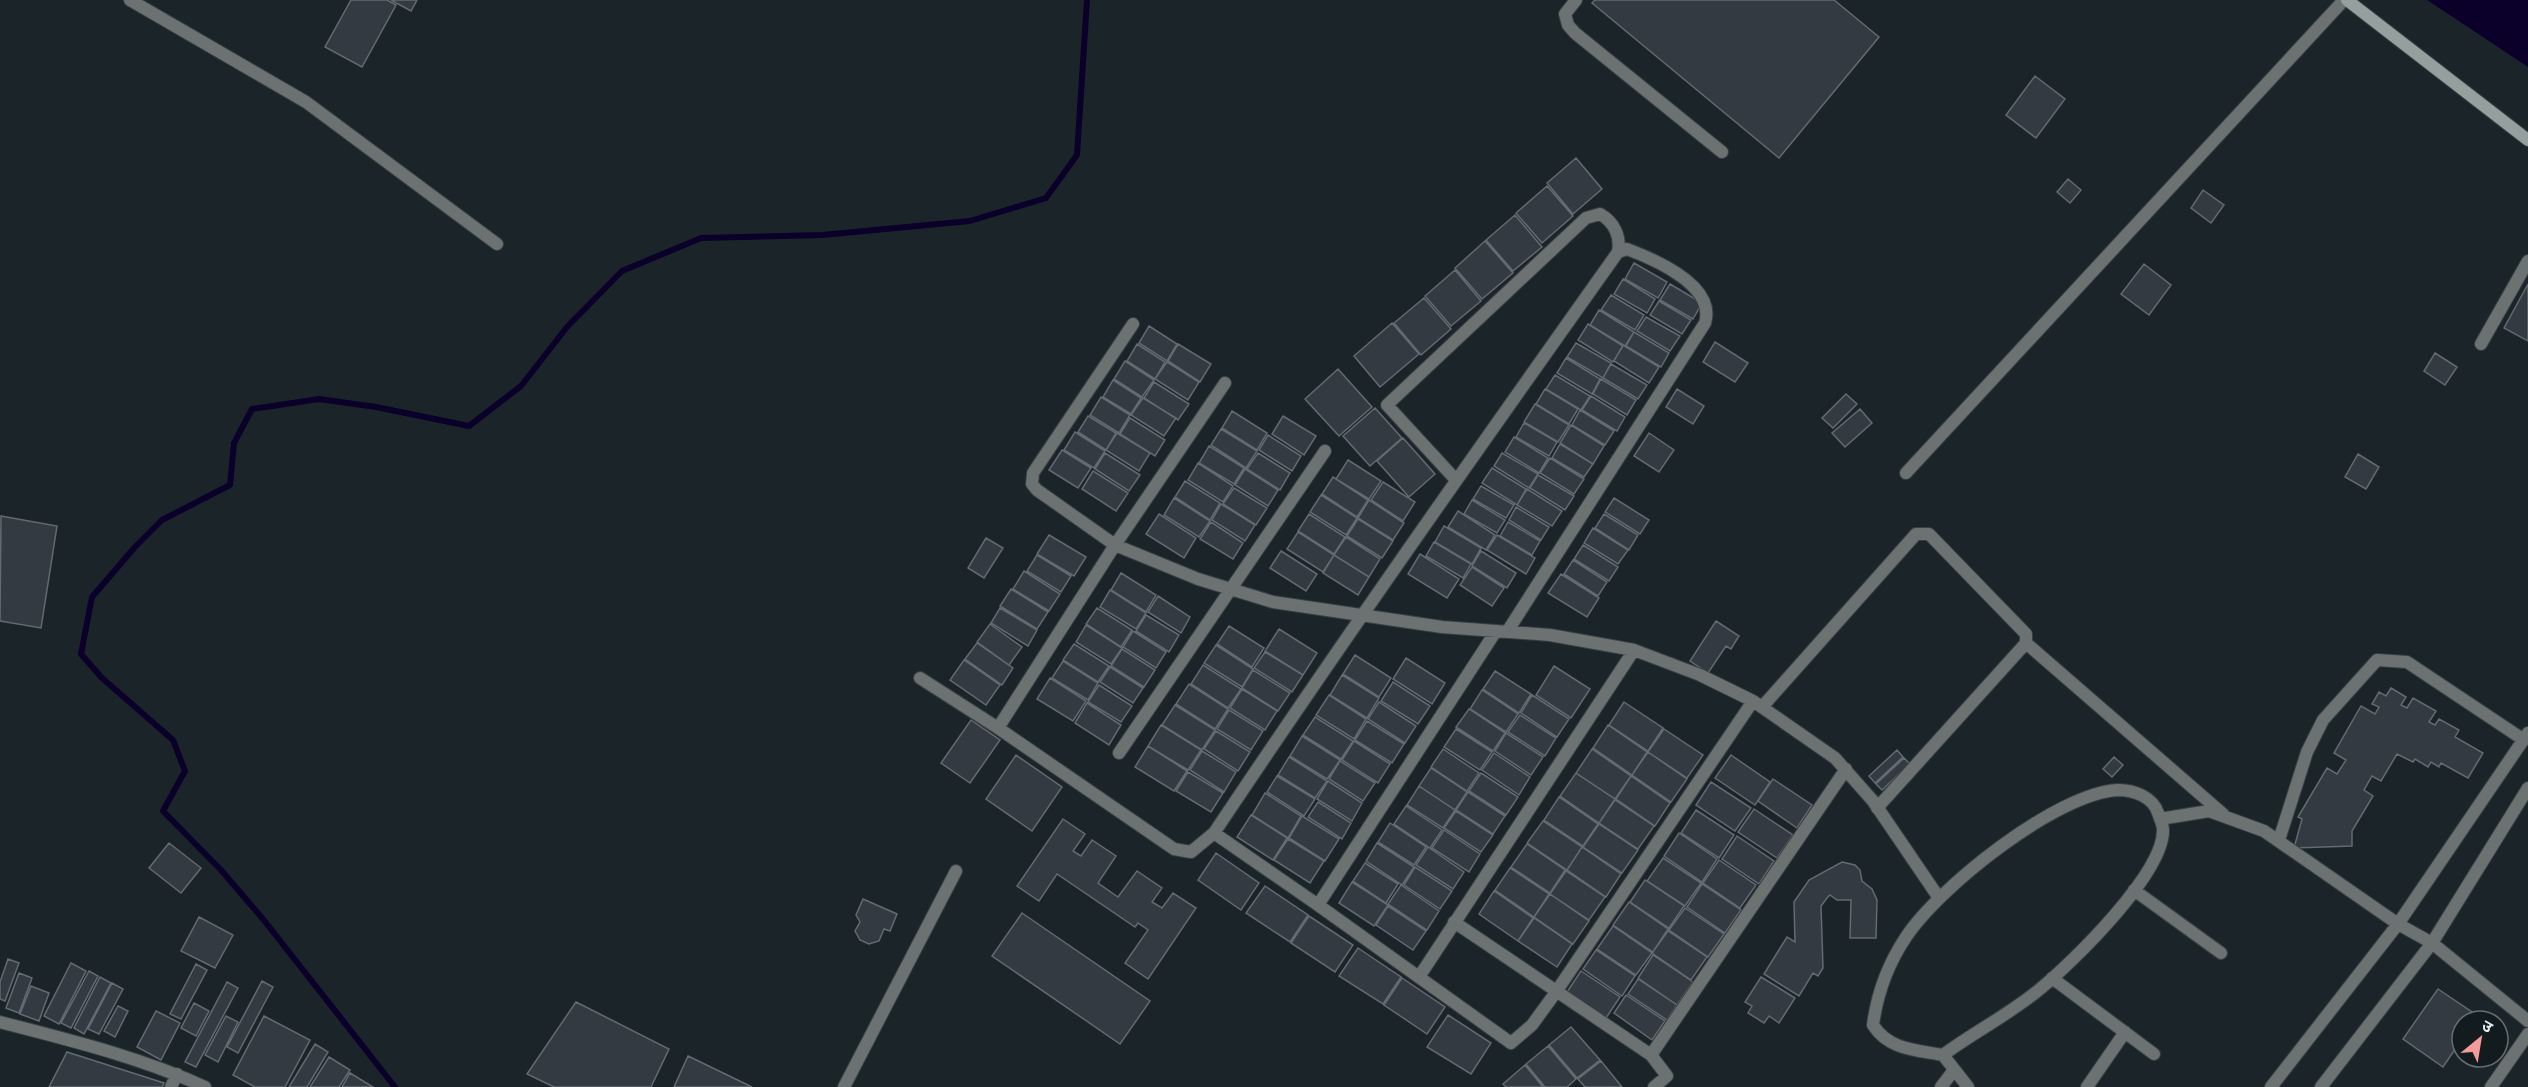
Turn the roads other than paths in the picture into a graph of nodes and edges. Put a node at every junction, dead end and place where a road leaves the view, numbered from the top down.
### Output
1 (130, 0) edge
2 (1576, 0) edge
3 (2345, 0) edge
4 (2528, 140) edge
5 (1722, 152) dead end
6 (497, 244) dead end
7 (1618, 252) junction
8 (2528, 261) edge
9 (1133, 324) dead end
10 (2481, 344) dead end
11 (1225, 383) dead end
12 (1325, 451) dead end
13 (1906, 473) dead end
14 (1456, 480) junction
15 (1115, 545) junction
16 (1232, 589) junction
17 (1359, 616) junction
18 (1502, 632) junction
19 (2026, 643) junction
20 (1634, 650) junction
21 (920, 678) dead end
22 (1757, 704) junction
23 (998, 728) junction
24 (2526, 736) edge
25 (1119, 753) dead end
26 (1846, 769) junction
27 (2528, 788) edge
28 (1877, 808) junction
29 (2228, 818) junction
30 (2160, 819) junction
31 (1214, 833) junction
32 (2279, 840) junction
33 (956, 871) dead end
34 (2134, 890) junction
35 (1939, 898) junction
36 (1318, 905) junction
37 (1454, 922) junction
38 (2398, 924) junction
39 (2432, 943) junction
40 (2221, 953) dead end
41 (1419, 977) junction
42 (2052, 978) junction
43 (1556, 992) junction
44 (2528, 1021) edge
45 (0, 1022) edge
46 (2125, 1032) junction
47 (2528, 1034) edge
48 (2154, 1053) dead end
49 (1651, 1055) junction
50 (1943, 1055) junction
51 (1954, 1070) junction
52 (177, 1074) junction
53 (171, 1087) edge
54 (205, 1087) edge
55 (844, 1087) edge
56 (1654, 1087) edge
57 (1941, 1087) edge
58 (1968, 1087) edge
59 (2086, 1087) edge
60 (2271, 1087) edge
61 (2321, 1087) edge
62 (2491, 1087) edge

1 - 6 street
2 - 5 street
3 - 4 street
3 - 13 street
7 - 14 street
7 - 14 street
7 - 18 street
8 - 10 street
9 - 15 street
11 - 15 street
12 - 16 street
14 - 17 street
15 - 16 street
15 - 23 street
16 - 17 street
16 - 25 street
17 - 18 street
17 - 31 street
18 - 20 street
18 - 36 street
19 - 22 street
19 - 28 street
19 - 29 street
20 - 22 street
20 - 37 street
21 - 23 street
22 - 26 street
22 - 43 street
23 - 31 street
24 - 32 street
24 - 38 street
26 - 28 street
26 - 49 street
27 - 39 street
28 - 35 street
29 - 30 street
29 - 32 street
30 - 34 street
30 - 35 street
31 - 36 street
32 - 38 street
33 - 55 street
34 - 40 street
34 - 42 street
35 - 50 street
36 - 41 street
37 - 41 street
37 - 43 street
38 - 39 street
38 - 60 street
39 - 44 street
39 - 61 street
41 - 43 street
42 - 46 street
42 - 50 street
43 - 49 street
45 - 52 street
46 - 48 street
46 - 59 street
47 - 62 street
49 - 56 street
50 - 51 street
51 - 57 street
51 - 58 street
52 - 53 street
52 - 54 street

